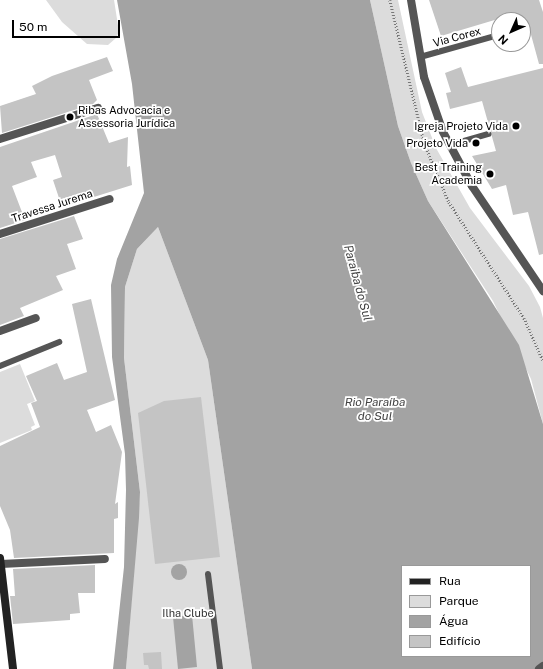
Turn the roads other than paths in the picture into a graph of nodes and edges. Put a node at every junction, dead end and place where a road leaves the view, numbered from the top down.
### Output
1 (411, 0) edge
2 (491, 37) edge
3 (420, 57) junction
4 (98, 108) dead end
5 (488, 134) dead end
6 (0, 139) edge
7 (450, 145) junction
8 (110, 199) dead end
9 (0, 234) edge
10 (543, 291) edge
11 (36, 318) dead end
12 (0, 331) edge
13 (59, 342) dead end
14 (0, 366) edge
15 (105, 559) dead end
16 (1, 561) edge
17 (208, 574) dead end
18 (543, 666) edge
19 (13, 669) edge
20 (220, 669) edge
21 (538, 669) edge

1 - 3 street
2 - 3 lane, Via Corex
3 - 7 street
4 - 6 street
5 - 7 lane
7 - 10 street
8 - 9 street, Travessa Jurema
11 - 12 street
13 - 14 lane
15 - 16 street
16 - 19 main road
17 - 20 lane
18 - 21 street

